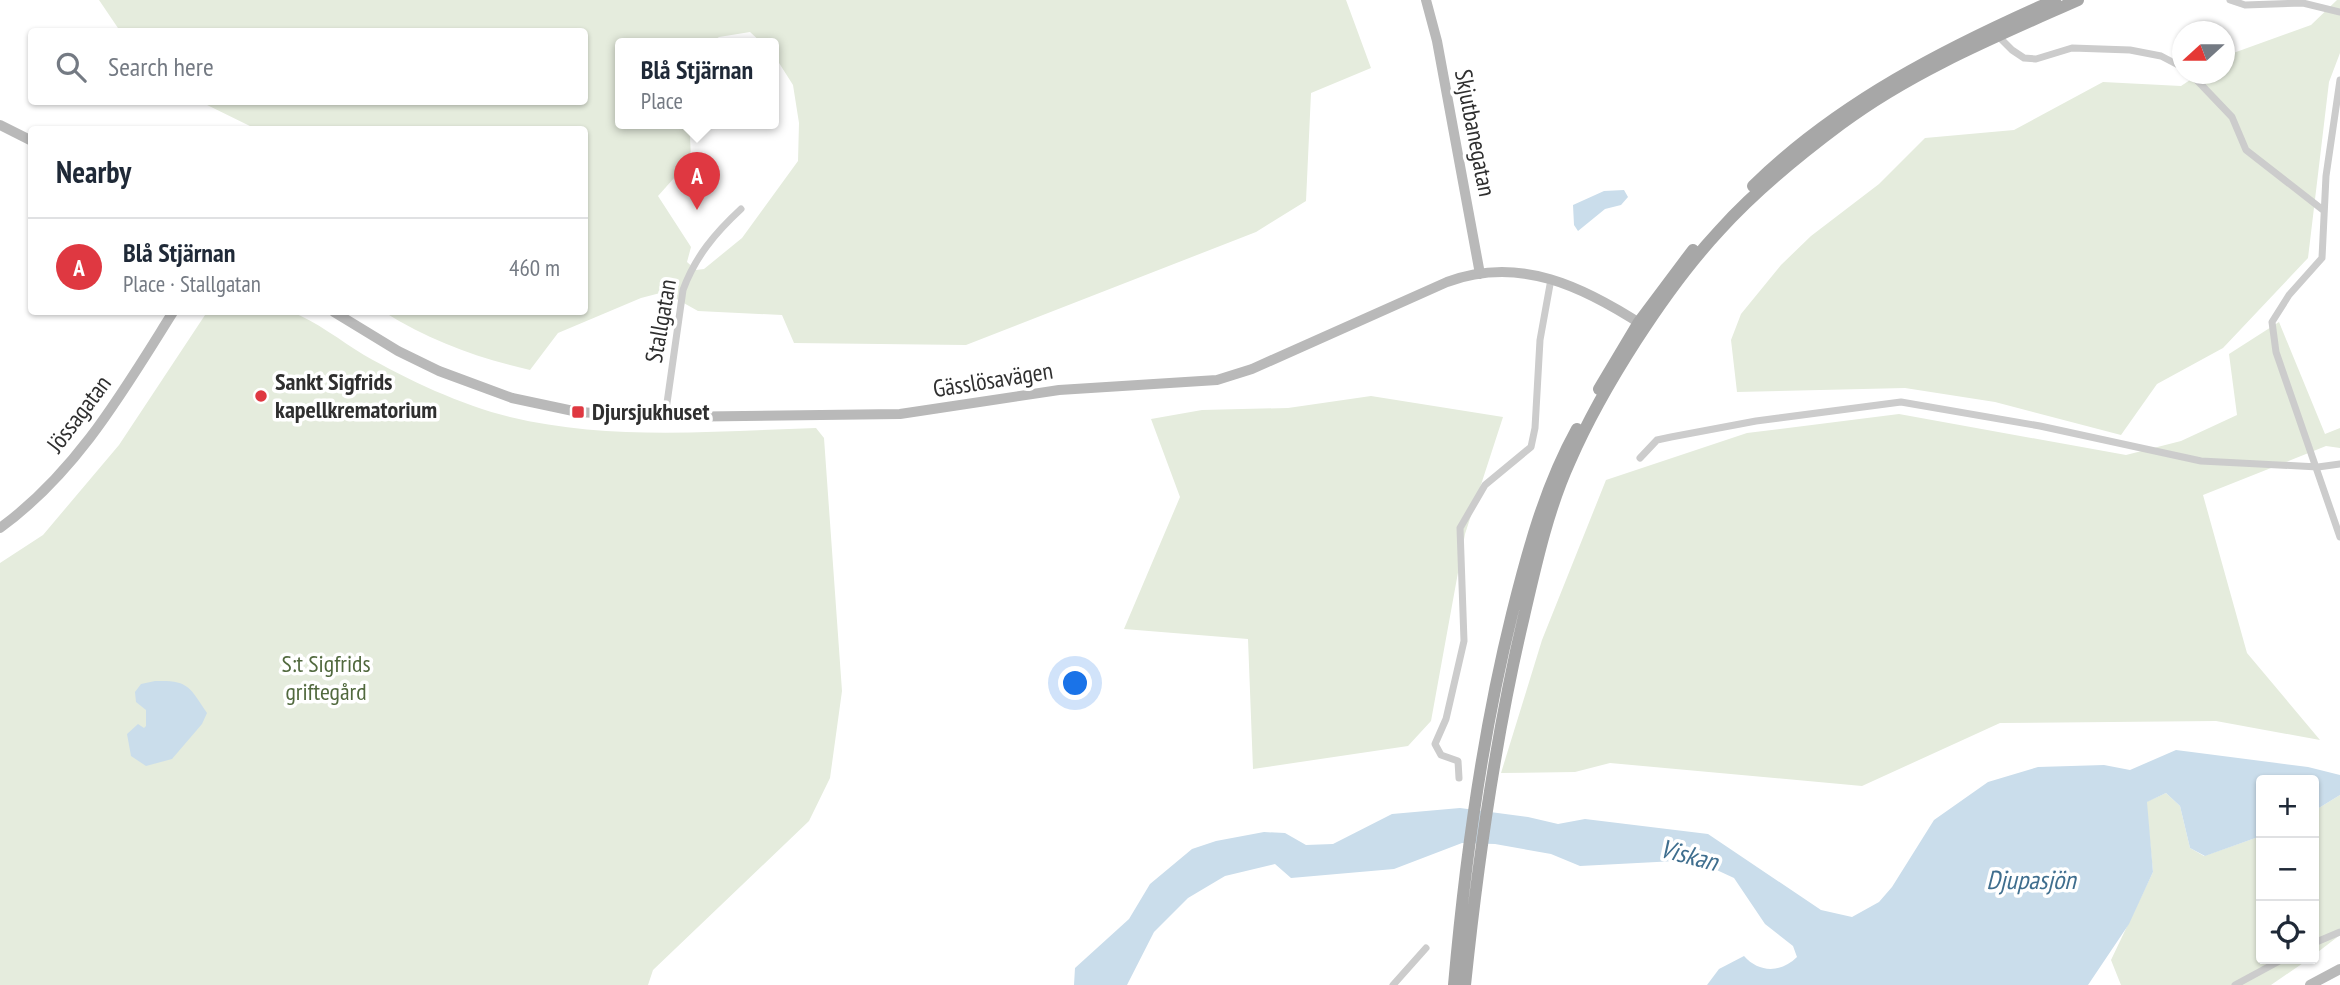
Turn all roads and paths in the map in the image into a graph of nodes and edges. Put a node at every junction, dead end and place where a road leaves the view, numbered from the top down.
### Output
1 (1426, 0) edge
2 (2055, 0) edge
3 (2078, 0) edge
4 (2230, 0) edge
5 (2340, 12) edge
6 (1998, 36) junction
7 (2172, 62) edge
8 (2340, 80) edge
9 (2201, 84) edge
10 (0, 125) edge
11 (28, 139) edge
12 (741, 209) dead end
13 (2323, 210) junction
14 (1480, 274) junction
15 (1551, 279) junction
16 (171, 315) edge
17 (339, 315) edge
18 (1643, 325) junction
19 (665, 417) junction
20 (1640, 458) dead end
21 (2340, 464) edge
22 (2318, 467) junction
23 (0, 528) edge
24 (2340, 537) edge
25 (1459, 778) dead end
26 (1474, 856) junction
27 (2340, 932) edge
28 (2319, 941) edge
29 (1426, 948) dead end
30 (2274, 964) edge
31 (2340, 968) edge
32 (1393, 985) edge
33 (1454, 985) edge
34 (1465, 985) edge
35 (2235, 985) edge
36 (2310, 985) edge

1 - 14 street, Skjutbanegatan
2 - 18 main road
3 - 6 main road
4 - 5 street
6 - 7 street
6 - 18 main road
8 - 13 street
9 - 13 street
10 - 11 street
12 - 19 street, Stallgatan
13 - 22 street
14 - 15 street, Gässlösavägen
14 - 19 street, Gässlösavägen
15 - 18 street, Gässlösavägen
15 - 25 street
16 - 23 street, Jössagatan
17 - 19 street, Gässlösavägen
18 - 26 main road
20 - 22 street
21 - 22 street
22 - 24 street
26 - 33 main road
26 - 34 main road
27 - 28 street
29 - 32 street
30 - 35 street
31 - 36 street

